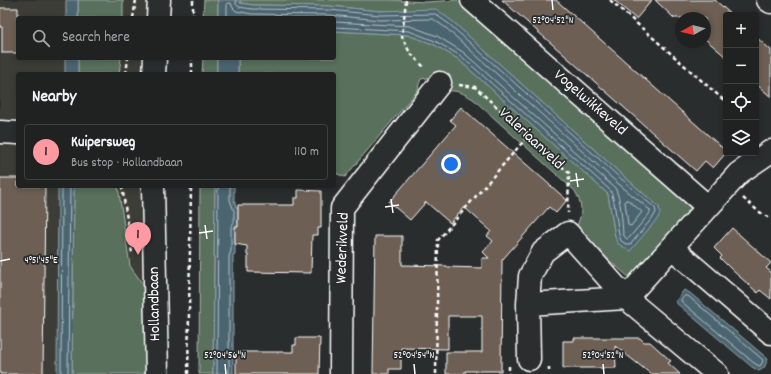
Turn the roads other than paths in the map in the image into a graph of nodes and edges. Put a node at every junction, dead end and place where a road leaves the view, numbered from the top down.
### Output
1 (159, 0) edge
2 (472, 0) edge
3 (768, 0) edge
4 (771, 2) edge
5 (158, 16) edge
6 (155, 60) edge
7 (154, 72) edge
8 (440, 83) road end
9 (0, 132) edge
10 (16, 133) edge
11 (771, 151) edge
12 (153, 188) edge
13 (708, 206) junction
14 (672, 248) junction
15 (626, 298) junction
16 (528, 304) junction
17 (771, 333) edge
18 (529, 359) dead end
19 (157, 374) edge
20 (341, 374) edge
21 (717, 374) edge

1 - 5 street
2 - 13 street, Vogelwikkeveld
3 - 4 street
6 - 7 street
8 - 20 street, Wederikveld
9 - 10 street
11 - 13 street
12 - 19 street, Hollandbaan
13 - 14 street
14 - 15 street
14 - 17 street
15 - 16 street
15 - 16 street
15 - 21 street
16 - 18 street

